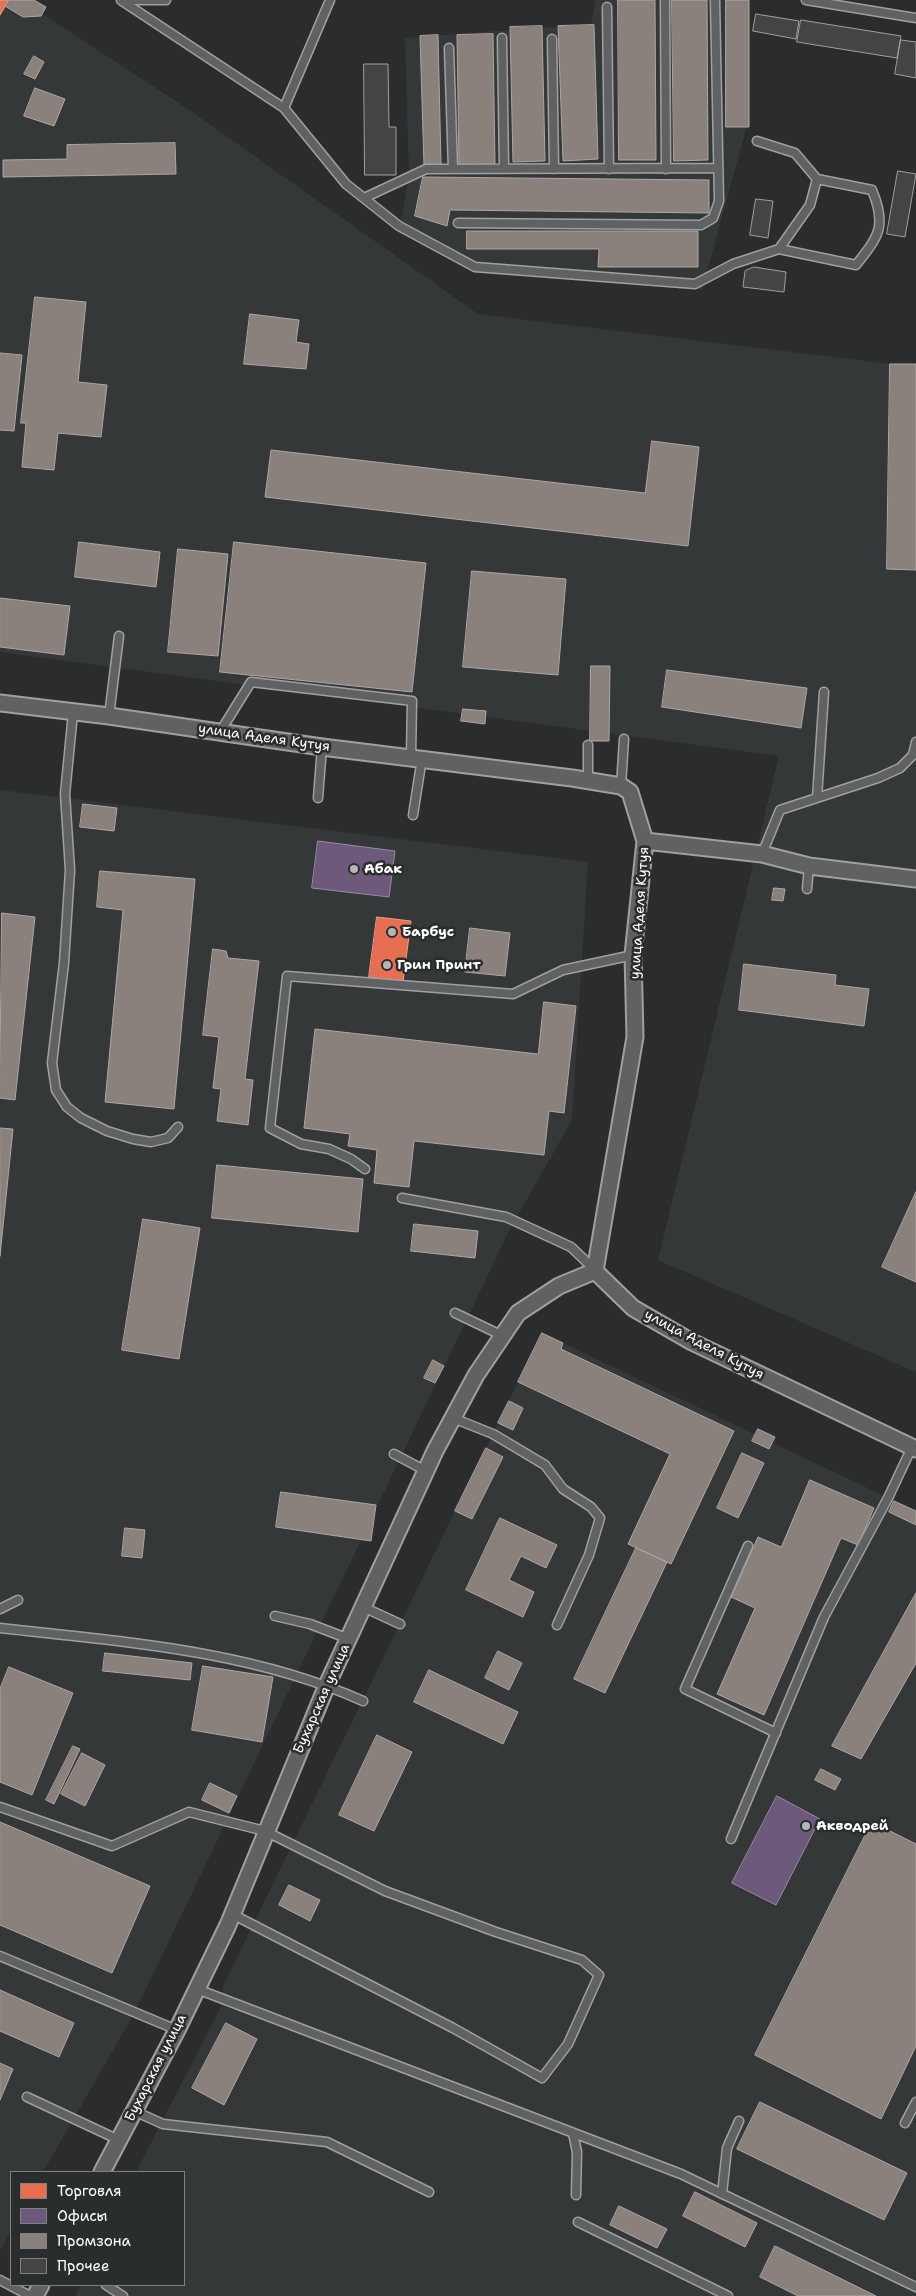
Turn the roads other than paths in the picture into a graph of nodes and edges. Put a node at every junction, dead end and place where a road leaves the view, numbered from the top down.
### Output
1 (121, 0) edge
2 (166, 0) edge
3 (330, 0) edge
4 (665, 0) edge
5 (716, 0) edge
6 (806, 0) edge
7 (607, 7) dead end
8 (916, 18) edge
9 (502, 38) dead end
10 (552, 39) dead end
11 (449, 48) dead end
12 (284, 108) junction
13 (757, 141) dead end
14 (718, 168) junction
15 (453, 169) junction
16 (504, 169) junction
17 (554, 169) junction
18 (609, 169) junction
19 (666, 169) junction
20 (818, 179) junction
21 (364, 198) junction
22 (458, 223) dead end
23 (779, 249) junction
24 (119, 636) dead end
25 (824, 692) dead end
26 (0, 703) edge
27 (73, 713) junction
28 (109, 716) junction
29 (220, 732) junction
30 (624, 739) dead end
31 (916, 742) edge
32 (588, 745) dead end
33 (322, 747) junction
34 (416, 757) junction
35 (588, 781) junction
36 (621, 786) junction
37 (318, 798) dead end
38 (817, 798) junction
39 (413, 815) dead end
40 (645, 841) junction
41 (762, 854) junction
42 (810, 866) junction
43 (916, 879) edge
44 (808, 889) dead end
45 (634, 955) junction
46 (178, 1127) dead end
47 (365, 1170) dead end
48 (402, 1198) dead end
49 (595, 1271) junction
50 (455, 1313) dead end
51 (503, 1336) junction
52 (453, 1418) junction
53 (914, 1448) edge
54 (394, 1454) dead end
55 (426, 1471) junction
56 (748, 1546) dead end
57 (18, 1600) dead end
58 (363, 1607) junction
59 (0, 1609) edge
60 (274, 1616) dead end
61 (400, 1624) dead end
62 (557, 1625) dead end
63 (0, 1628) edge
64 (348, 1639) junction
65 (327, 1685) junction
66 (363, 1701) dead end
67 (776, 1733) junction
68 (0, 1807) edge
69 (266, 1831) junction
70 (731, 1839) dead end
71 (232, 1914) junction
72 (0, 1956) edge
73 (197, 1989) junction
74 (177, 2030) junction
75 (27, 2096) dead end
76 (916, 2102) edge
77 (134, 2111) junction
78 (739, 2122) dead end
79 (905, 2123) dead end
80 (573, 2133) junction
81 (119, 2140) junction
82 (103, 2171) edge
83 (429, 2192) dead end
84 (722, 2194) junction
85 (576, 2195) dead end
86 (578, 2222) dead end
87 (11, 2286) edge
88 (108, 2286) edge
89 (916, 2288) edge
90 (30, 2296) edge
91 (123, 2296) edge
92 (728, 2296) edge

1 - 2 lane
1 - 12 lane
3 - 12 lane
4 - 19 lane
5 - 14 lane
6 - 8 lane
7 - 18 lane
9 - 16 lane
10 - 17 lane
11 - 15 lane
12 - 21 lane
13 - 20 lane
14 - 19 lane
14 - 22 lane
15 - 16 lane
15 - 21 lane
16 - 17 lane
17 - 18 lane
18 - 19 lane
20 - 23 lane
20 - 23 lane
21 - 23 lane
24 - 28 lane
25 - 38 lane
26 - 27 street, улица Аделя Кутуя
27 - 28 street, улица Аделя Кутуя
27 - 46 lane
28 - 29 street, улица Аделя Кутуя
29 - 33 street, улица Аделя Кутуя
29 - 34 lane
30 - 36 lane
31 - 38 lane
32 - 35 lane
33 - 34 street, улица Аделя Кутуя
33 - 37 lane
34 - 35 street, улица Аделя Кутуя
34 - 39 lane
35 - 36 street, улица Аделя Кутуя
36 - 40 street, улица Аделя Кутуя
38 - 41 lane
40 - 41 street
40 - 45 street, улица Аделя Кутуя
41 - 42 street
42 - 43 street
42 - 44 lane
45 - 47 lane
45 - 49 street, улица Аделя Кутуя
48 - 49 lane
49 - 51 street, Бухарская улица
49 - 53 street, улица Аделя Кутуя
50 - 51 lane
51 - 52 street, Бухарская улица
52 - 55 street, Бухарская улица
52 - 62 lane
53 - 67 lane
54 - 55 lane
55 - 58 street, Бухарская улица
56 - 67 lane
57 - 59 lane
58 - 61 lane
58 - 64 street, Бухарская улица
60 - 64 lane
63 - 65 lane
64 - 65 street, Бухарская улица
65 - 66 lane
65 - 69 street, Бухарская улица
67 - 70 lane
68 - 69 lane
69 - 71 street, Бухарская улица
69 - 71 lane
71 - 73 street, Бухарская улица
72 - 74 lane
73 - 74 street, Бухарская улица
73 - 80 lane
74 - 77 street, Бухарская улица
75 - 81 lane
76 - 79 lane
77 - 81 street, Бухарская улица
77 - 83 lane
78 - 84 lane
80 - 84 lane
80 - 85 lane
81 - 82 street, Бухарская улица
84 - 89 lane
86 - 92 lane
87 - 90 lane
88 - 91 lane

